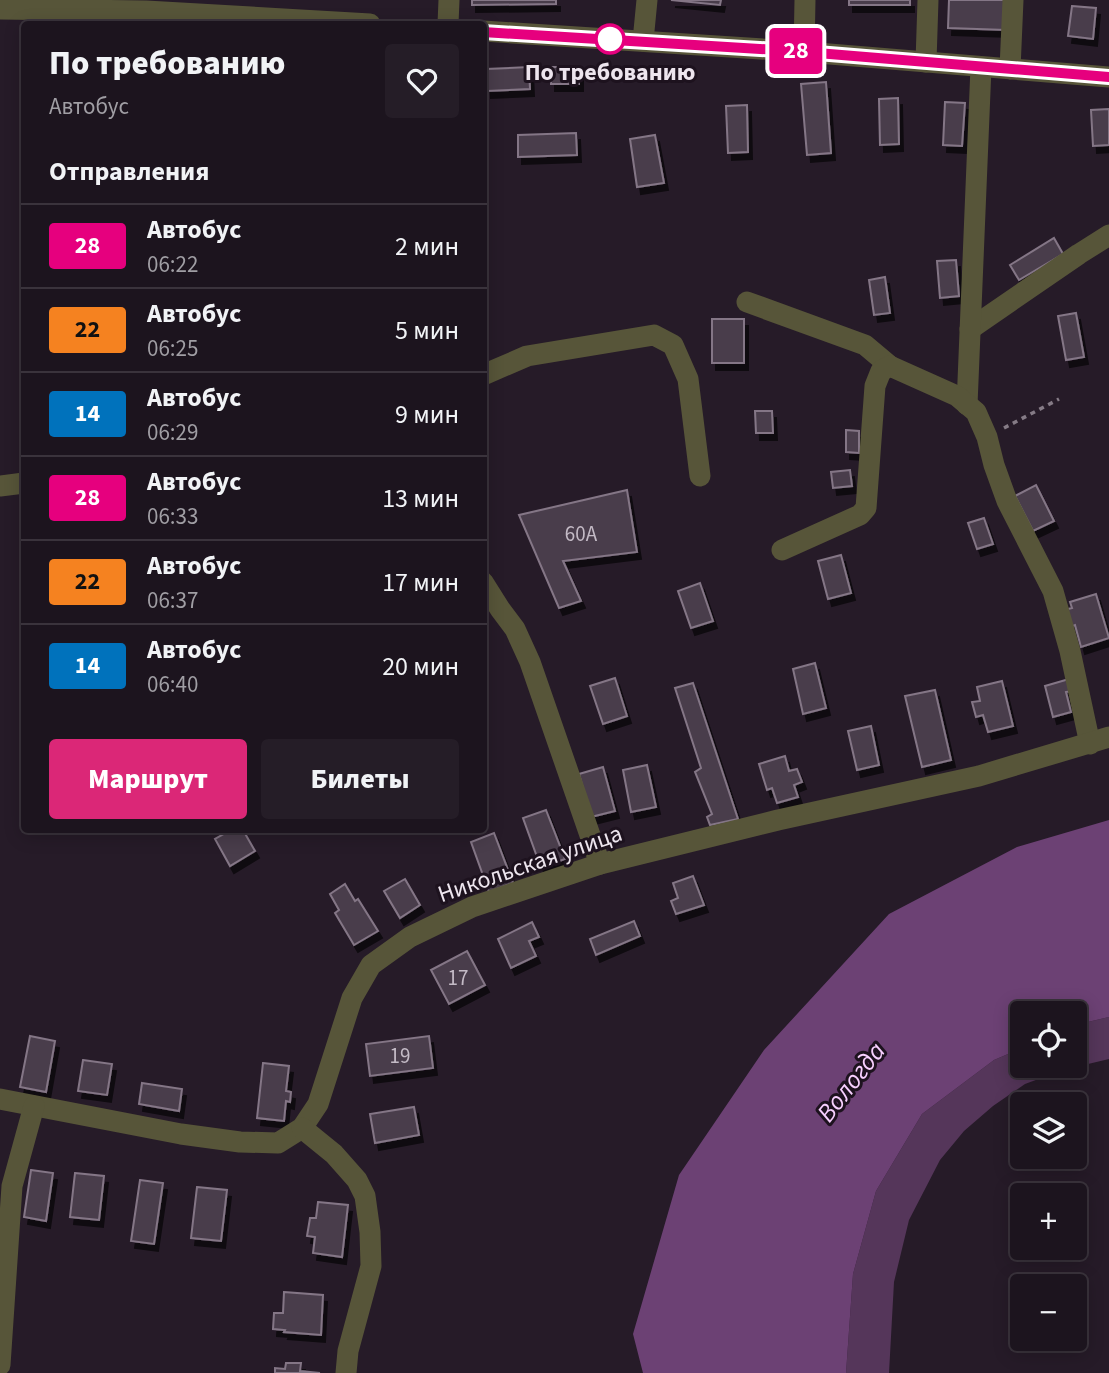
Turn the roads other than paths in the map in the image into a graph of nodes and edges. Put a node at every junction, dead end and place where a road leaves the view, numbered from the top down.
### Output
1 (449, 0) edge
2 (647, 0) edge
3 (806, 0) edge
4 (928, 0) edge
5 (1013, 0) edge
6 (0, 9) edge
7 (318, 21) edge
8 (448, 21) edge
9 (487, 32) edge
10 (643, 41) junction
11 (804, 52) junction
12 (926, 62) junction
13 (981, 66) junction
14 (1010, 69) junction
15 (1109, 77) edge
16 (1109, 235) edge
17 (747, 302) dead end
18 (970, 329) junction
19 (890, 366) junction
20 (487, 373) edge
21 (967, 405) junction
22 (700, 476) dead end
23 (21, 483) edge
24 (0, 486) edge
25 (782, 551) dead end
26 (487, 588) edge
27 (1100, 740) edge
28 (600, 864) junction
29 (0, 1099) edge
30 (34, 1106) junction
31 (302, 1128) junction
32 (0, 1365) edge
33 (346, 1373) edge

1 - 8 street
2 - 10 street
3 - 11 street
4 - 12 street
5 - 14 street
6 - 7 street
9 - 10 street
10 - 11 street
11 - 12 street
12 - 13 street
13 - 14 street
13 - 18 street
14 - 15 street
16 - 18 street
17 - 19 street
18 - 21 street
19 - 21 street
19 - 25 street
20 - 22 street
21 - 27 street
23 - 24 street
26 - 28 street
27 - 28 street, Никольская улица
28 - 31 street, Никольская улица
29 - 30 street
30 - 31 street
30 - 32 street
31 - 33 street

